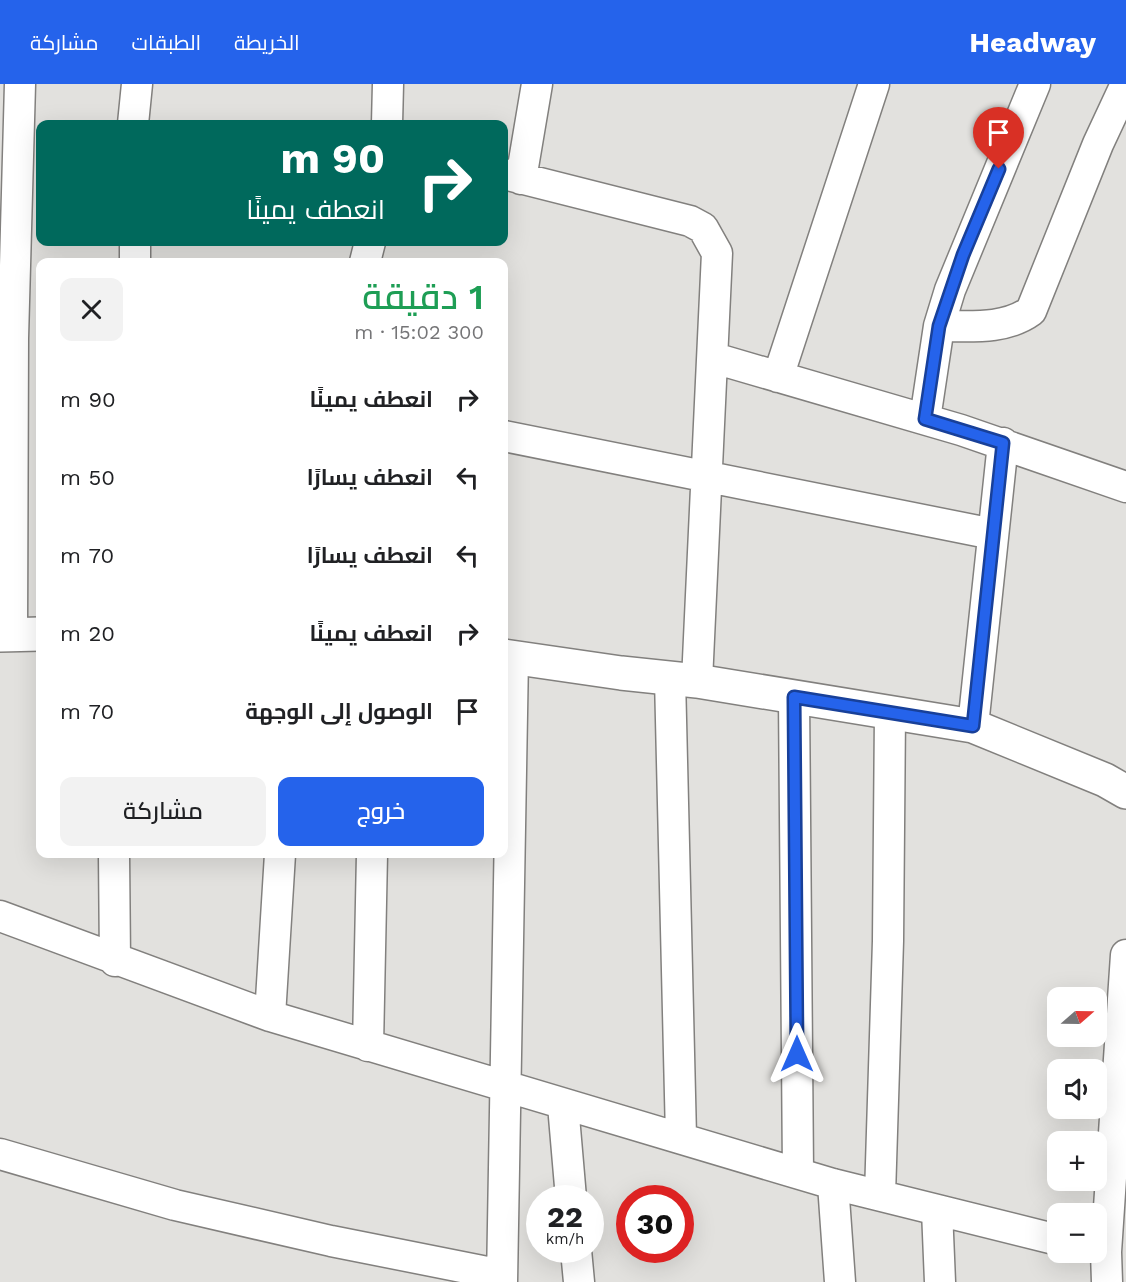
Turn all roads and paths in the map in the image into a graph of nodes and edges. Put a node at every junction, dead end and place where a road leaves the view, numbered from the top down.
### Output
1 (20, 84) edge
2 (137, 84) edge
3 (388, 84) edge
4 (537, 84) edge
5 (874, 84) edge
6 (1035, 84) edge
7 (1126, 84) edge
8 (133, 120) edge
9 (387, 120) edge
10 (513, 177) edge
11 (939, 326) junction
12 (714, 358) junction
13 (778, 377) junction
14 (925, 419) junction
15 (508, 437) edge
16 (1003, 443) junction
17 (708, 476) junction
18 (1126, 487) edge
19 (993, 534) junction
20 (17, 635) edge
21 (509, 657) edge
22 (683, 680) junction
23 (794, 697) junction
24 (890, 713) junction
25 (973, 726) junction
26 (1126, 792) edge
27 (508, 800) edge
28 (114, 858) edge
29 (280, 858) edge
30 (372, 858) edge
31 (508, 858) edge
32 (0, 916) edge
33 (1126, 955) edge
34 (115, 961) junction
35 (270, 1016) junction
36 (368, 1046) junction
37 (506, 1086) junction
38 (563, 1105) junction
39 (681, 1137) junction
40 (0, 1154) edge
41 (798, 1173) junction
42 (832, 1184) junction
43 (571, 1185) edge
44 (880, 1195) junction
45 (937, 1210) junction
46 (1047, 1237) edge
47 (1110, 1253) edge
48 (577, 1263) edge
49 (502, 1278) edge
50 (579, 1282) edge
51 (840, 1282) edge
52 (940, 1282) edge
53 (1107, 1282) edge

1 - 20 street
2 - 8 street
3 - 9 street
4 - 10 street
5 - 13 street
6 - 11 street
7 - 11 street
10 - 12 street
11 - 14 street
12 - 13 street
12 - 17 street
13 - 14 street
14 - 16 street
15 - 17 street
16 - 18 street
16 - 19 street
17 - 19 street
17 - 22 street
19 - 25 street
21 - 22 street
21 - 27 street
22 - 23 street
22 - 39 street
23 - 24 street
23 - 41 street
24 - 25 street
24 - 44 street
25 - 26 street
28 - 34 street
29 - 35 street
30 - 36 street
31 - 37 street
32 - 34 street
33 - 47 street
34 - 35 street
35 - 36 street
36 - 37 street
37 - 38 street
37 - 49 street
38 - 39 street
38 - 43 street
39 - 41 street
40 - 49 street
41 - 42 street
42 - 44 street
42 - 51 street
44 - 45 street
45 - 46 street
45 - 52 street
47 - 53 street
48 - 50 street

